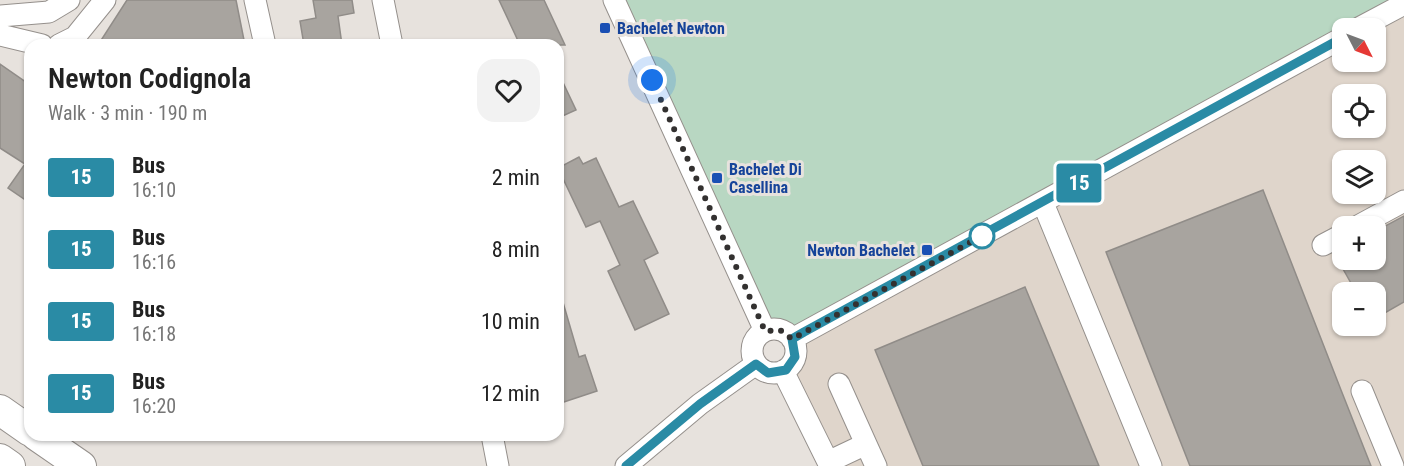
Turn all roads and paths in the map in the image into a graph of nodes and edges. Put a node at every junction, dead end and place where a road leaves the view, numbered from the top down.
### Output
1 (69, 0) edge
2 (105, 0) edge
3 (255, 0) edge
4 (383, 0) edge
5 (614, 0) edge
6 (1404, 4) edge
7 (0, 16) edge
8 (1378, 18) edge
9 (71, 39) edge
10 (264, 39) edge
11 (391, 39) edge
12 (1332, 44) edge
13 (1404, 201) edge
14 (1043, 203) junction
15 (1376, 216) edge
16 (1332, 240) edge
17 (1323, 245) dead end
18 (765, 331) junction
19 (792, 339) junction
20 (756, 364) junction
21 (783, 371) junction
22 (838, 384) dead end
23 (1362, 391) dead end
24 (0, 410) edge
25 (24, 427) edge
26 (45, 441) edge
27 (493, 441) edge
28 (866, 444) junction
29 (0, 459) edge
30 (829, 464) edge
31 (10, 466) edge
32 (81, 466) edge
33 (498, 466) edge
34 (626, 466) edge
35 (876, 466) edge
36 (1151, 466) edge
37 (1393, 466) edge

1 - 7 street
2 - 9 street
3 - 10 street
4 - 11 street
5 - 18 street
6 - 8 street
12 - 14 street
13 - 15 street
14 - 19 street
14 - 36 street
16 - 17 street
18 - 19 street
18 - 20 street
19 - 21 street
20 - 21 street
20 - 34 street
21 - 30 street
22 - 28 street
23 - 37 street
24 - 25 highway
26 - 32 highway
27 - 33 street
28 - 30 street
28 - 35 street
29 - 31 highway

